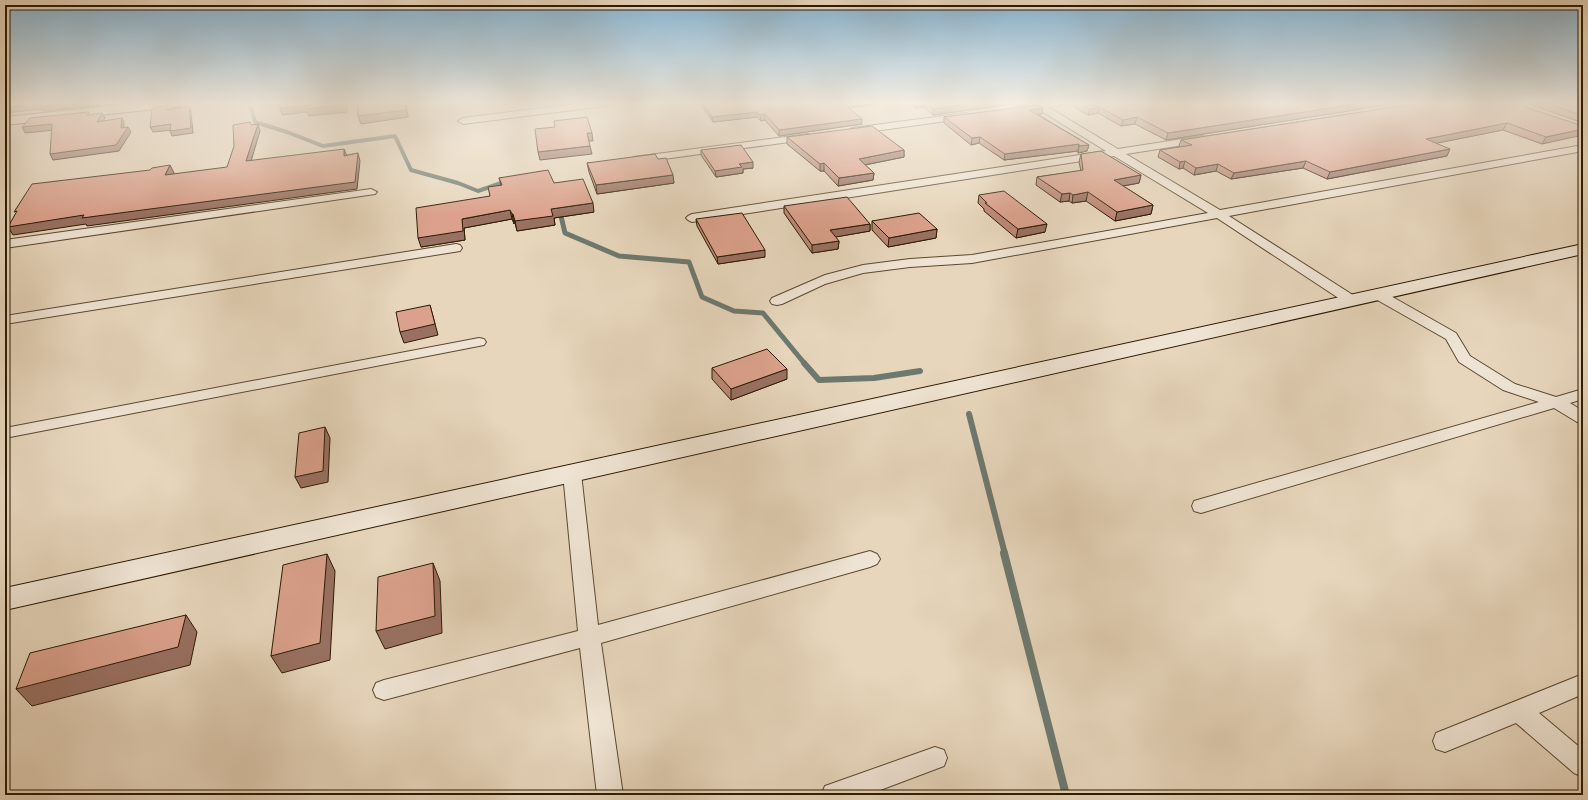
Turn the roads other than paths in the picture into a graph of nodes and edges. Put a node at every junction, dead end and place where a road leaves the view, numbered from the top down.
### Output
1 (780, 140) edge
2 (1097, 140) edge
3 (1189, 140) edge
4 (1583, 148) edge
5 (1117, 152) junction
6 (625, 161) edge
7 (371, 192) dead end
8 (1220, 215) junction
9 (692, 218) dead end
10 (5, 244) edge
11 (456, 248) dead end
12 (1583, 249) edge
13 (1377, 294) junction
14 (1351, 300) junction
15 (777, 301) dead end
16 (5, 320) edge
17 (479, 342) dead end
18 (1583, 394) edge
19 (1556, 402) junction
20 (1583, 418) edge
21 (5, 433) edge
22 (572, 473) junction
23 (1201, 506) dead end
24 (870, 559) dead end
25 (5, 599) edge
26 (589, 637) junction
27 (1583, 684) edge
28 (384, 690) dead end
29 (1518, 710) junction
30 (1445, 741) dead end
31 (935, 758) dead end
32 (1583, 765) edge
33 (610, 795) edge
34 (834, 795) edge

1 - 6 street
2 - 5 street
3 - 5 street
4 - 8 street
5 - 8 street
5 - 9 street
7 - 10 street
8 - 14 street
8 - 15 street
11 - 16 street
12 - 13 street
13 - 14 street
13 - 19 street
14 - 22 street
17 - 21 street
18 - 19 street
19 - 20 street
19 - 23 street
22 - 25 street
22 - 26 street
24 - 26 street
26 - 28 street
26 - 33 street
27 - 29 street
29 - 30 street
29 - 32 street
31 - 34 street

